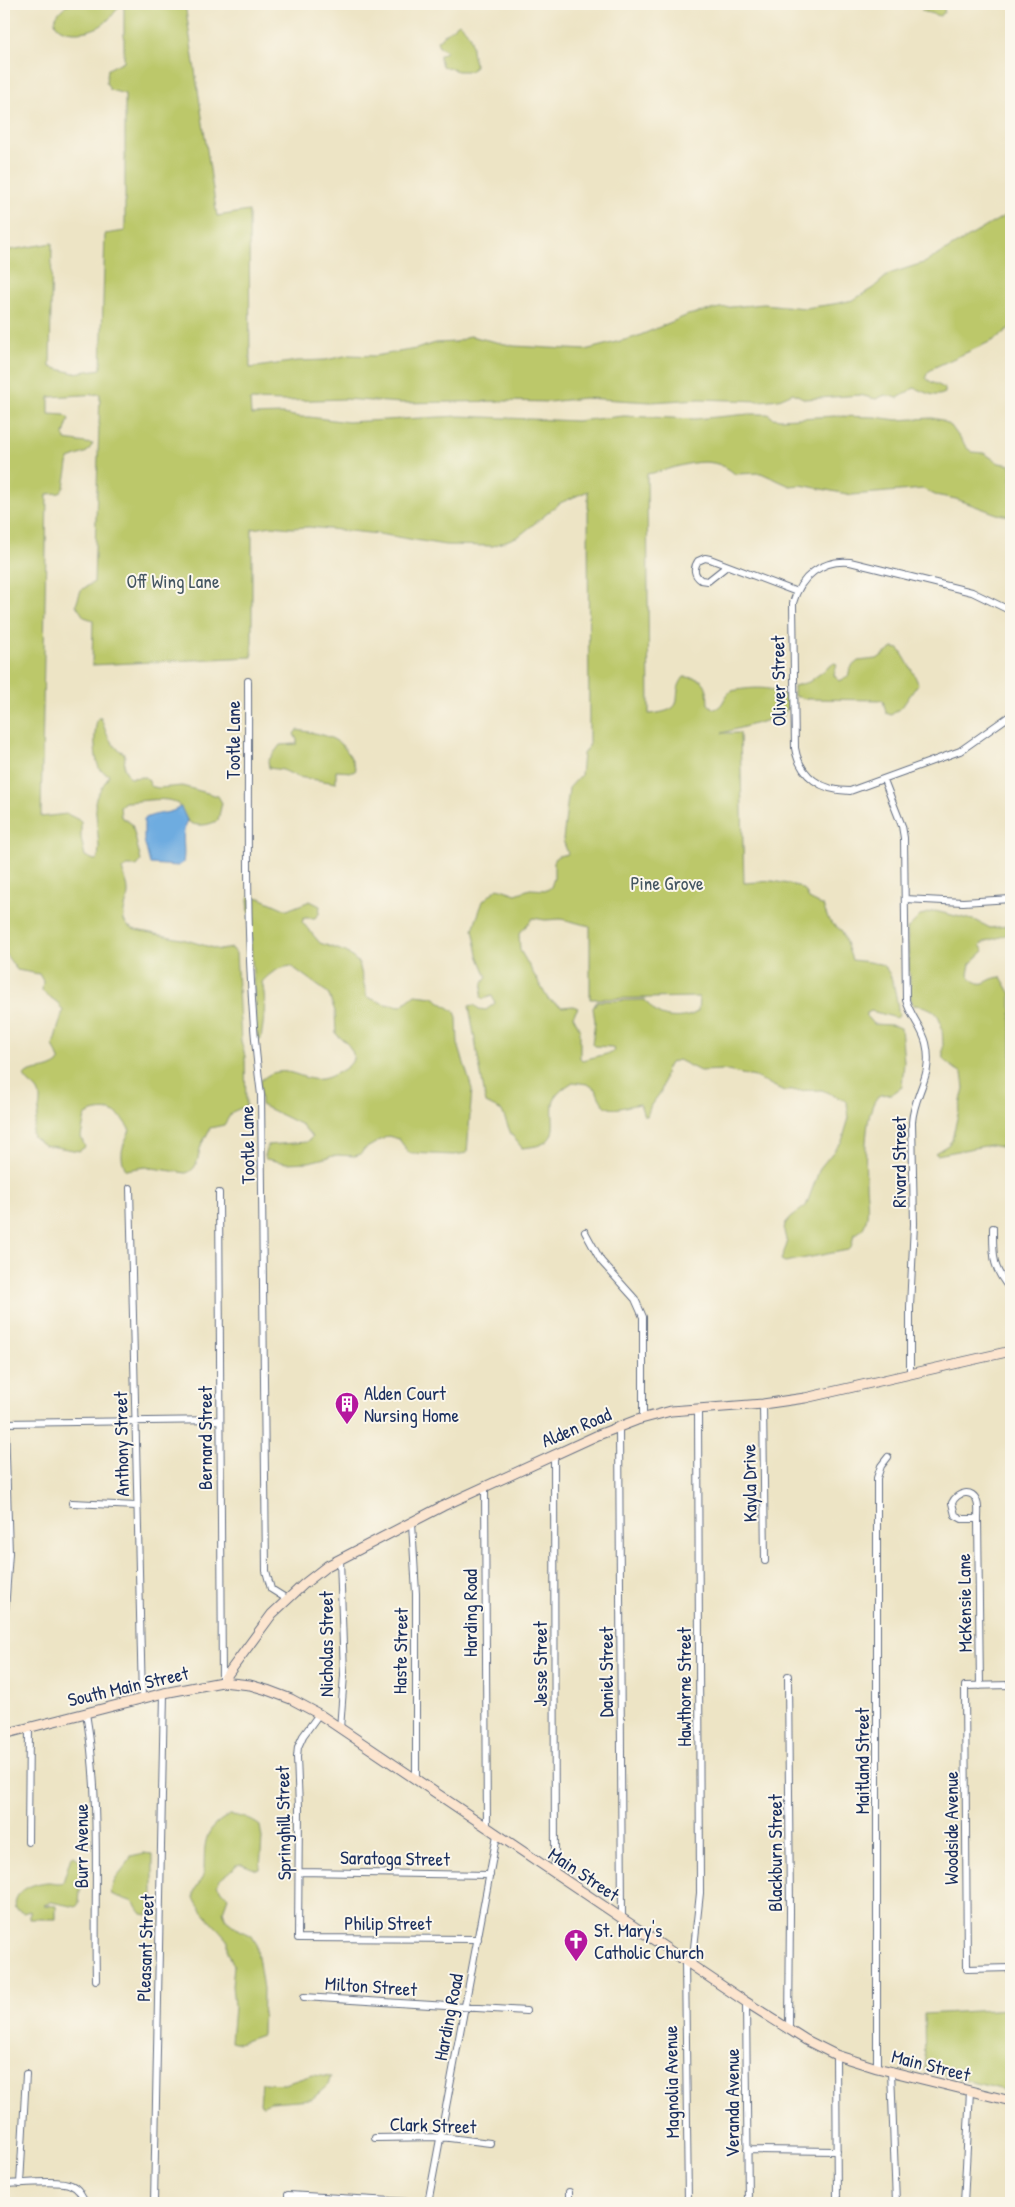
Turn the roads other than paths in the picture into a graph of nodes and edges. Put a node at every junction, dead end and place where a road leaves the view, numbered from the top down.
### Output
1 (727, 566) junction
2 (796, 592) junction
3 (1011, 611) edge
4 (248, 681) dead end
5 (1011, 715) edge
6 (884, 780) junction
7 (905, 899) junction
8 (1011, 899) edge
9 (130, 1188) dead end
10 (219, 1194) dead end
11 (993, 1228) dead end
12 (585, 1232) dead end
13 (1011, 1290) edge
14 (1011, 1351) edge
15 (910, 1374) junction
16 (763, 1404) junction
17 (698, 1408) junction
18 (643, 1418) junction
19 (220, 1420) junction
20 (136, 1422) junction
21 (4, 1423) edge
22 (620, 1426) junction
23 (554, 1454) junction
24 (888, 1457) dead end
25 (485, 1487) junction
26 (72, 1503) dead end
27 (138, 1506) junction
28 (978, 1519) junction
29 (412, 1523) junction
30 (340, 1559) junction
31 (766, 1560) dead end
32 (287, 1599) junction
33 (4, 1626) edge
34 (788, 1676) dead end
35 (222, 1682) junction
36 (1011, 1685) edge
37 (980, 1686) junction
38 (262, 1688) joint
39 (164, 1693) junction
40 (142, 1699) junction
41 (86, 1713) junction
42 (319, 1714) junction
43 (29, 1727) junction
44 (340, 1729) junction
45 (4, 1734) edge
46 (416, 1779) junction
47 (487, 1828) junction
48 (497, 1835) junction
49 (28, 1842) dead end
50 (299, 1872) junction
51 (556, 1874) junction
52 (490, 1875) junction
53 (622, 1919) junction
54 (298, 1938) joint
55 (478, 1939) junction
56 (689, 1964) junction
57 (1011, 1968) edge
58 (96, 1980) dead end
59 (304, 1997) dead end
60 (746, 2002) junction
61 (466, 2007) junction
62 (526, 2011) dead end
63 (789, 2029) junction
64 (836, 2055) junction
65 (877, 2068) junction
66 (891, 2071) junction
67 (26, 2074) dead end
68 (970, 2091) junction
69 (1011, 2101) edge
70 (441, 2137) junction
71 (375, 2138) dead end
72 (490, 2143) dead end
73 (747, 2150) junction
74 (836, 2151) junction
75 (4, 2184) edge
76 (20, 2184) junction
77 (569, 2192) dead end
78 (288, 2195) dead end
79 (85, 2203) edge
80 (154, 2203) edge
81 (427, 2203) edge
82 (569, 2203) edge
83 (688, 2203) edge
84 (748, 2203) edge
85 (837, 2203) edge
86 (896, 2203) edge
87 (964, 2203) edge

1 - 1 street
1 - 2 street
2 - 3 street
2 - 6 street, Oliver Street
4 - 32 street, Tootle Lane
5 - 6 street, Oliver Street
6 - 7 street, Rivard Street
7 - 8 street
7 - 15 street, Rivard Street
9 - 20 street, Anthony Street
10 - 19 street, Bernard Street
11 - 13 street
12 - 18 street
14 - 15 main road, Alden Road
15 - 16 main road, Alden Road
16 - 17 main road, Alden Road
16 - 31 street, Kayla Drive
17 - 18 main road, Alden Road
17 - 56 street, Hawthorne Street
18 - 22 main road, Alden Road
19 - 20 street
19 - 35 street, Bernard Street
20 - 21 street
20 - 27 street, Anthony Street
21 - 33 street
22 - 23 main road, Alden Road
22 - 53 street, Daniel Street
23 - 25 main road, Alden Road
23 - 51 street, Jesse Street
24 - 65 street, Maitland Street
25 - 29 main road, Alden Road
25 - 47 street, Harding Road
26 - 27 street
27 - 40 street, Anthony Street
28 - 28 street, McKensie Lane
28 - 37 street, McKensie Lane
29 - 30 main road, Alden Road
29 - 46 street, Haste Street
30 - 32 main road, Alden Road
30 - 44 street, Nicholas Street
32 - 35 main road, Alden Road
34 - 63 street, Blackburn Street
35 - 38 main road, South Main Street
35 - 39 main road, South Main Street
36 - 37 street
37 - 57 street, Woodside Avenue
38 - 42 main road, Main Street
39 - 40 main road, South Main Street
39 - 80 street, Pleasant Street
40 - 41 main road, South Main Street
41 - 43 main road, South Main Street
41 - 58 street, Burr Avenue
42 - 44 main road, Main Street
42 - 50 street, Springhill Street
43 - 45 main road, South Main Street
43 - 49 street
44 - 46 main road, Main Street
46 - 47 main road, Main Street
47 - 48 main road, Main Street
48 - 51 main road, Main Street
48 - 52 street, Harding Road
50 - 52 street, Saratoga Street
50 - 54 street, Springhill Street
51 - 53 main road, Main Street
52 - 55 street, Harding Road
53 - 56 main road, Main Street
54 - 55 street, Philip Street
55 - 61 street, Harding Road
56 - 60 main road, Main Street
56 - 83 street, Magnolia Avenue
59 - 61 street, Milton Street
60 - 63 main road, Main Street
60 - 73 street, Veranda Avenue
61 - 62 street, Milton Street
61 - 70 street, Harding Road
63 - 64 main road, Main Street
64 - 65 main road, Main Street
64 - 74 street
65 - 66 main road, Main Street
66 - 68 main road, Main Street
66 - 86 street
67 - 76 street
68 - 69 main road, Main Street
68 - 87 street
70 - 71 street, Clark Street
70 - 72 street, Clark Street
70 - 81 street, Harding Road
73 - 74 street
73 - 84 street, Veranda Avenue
74 - 85 street
75 - 76 street
76 - 79 street
77 - 82 street
78 - 81 street

